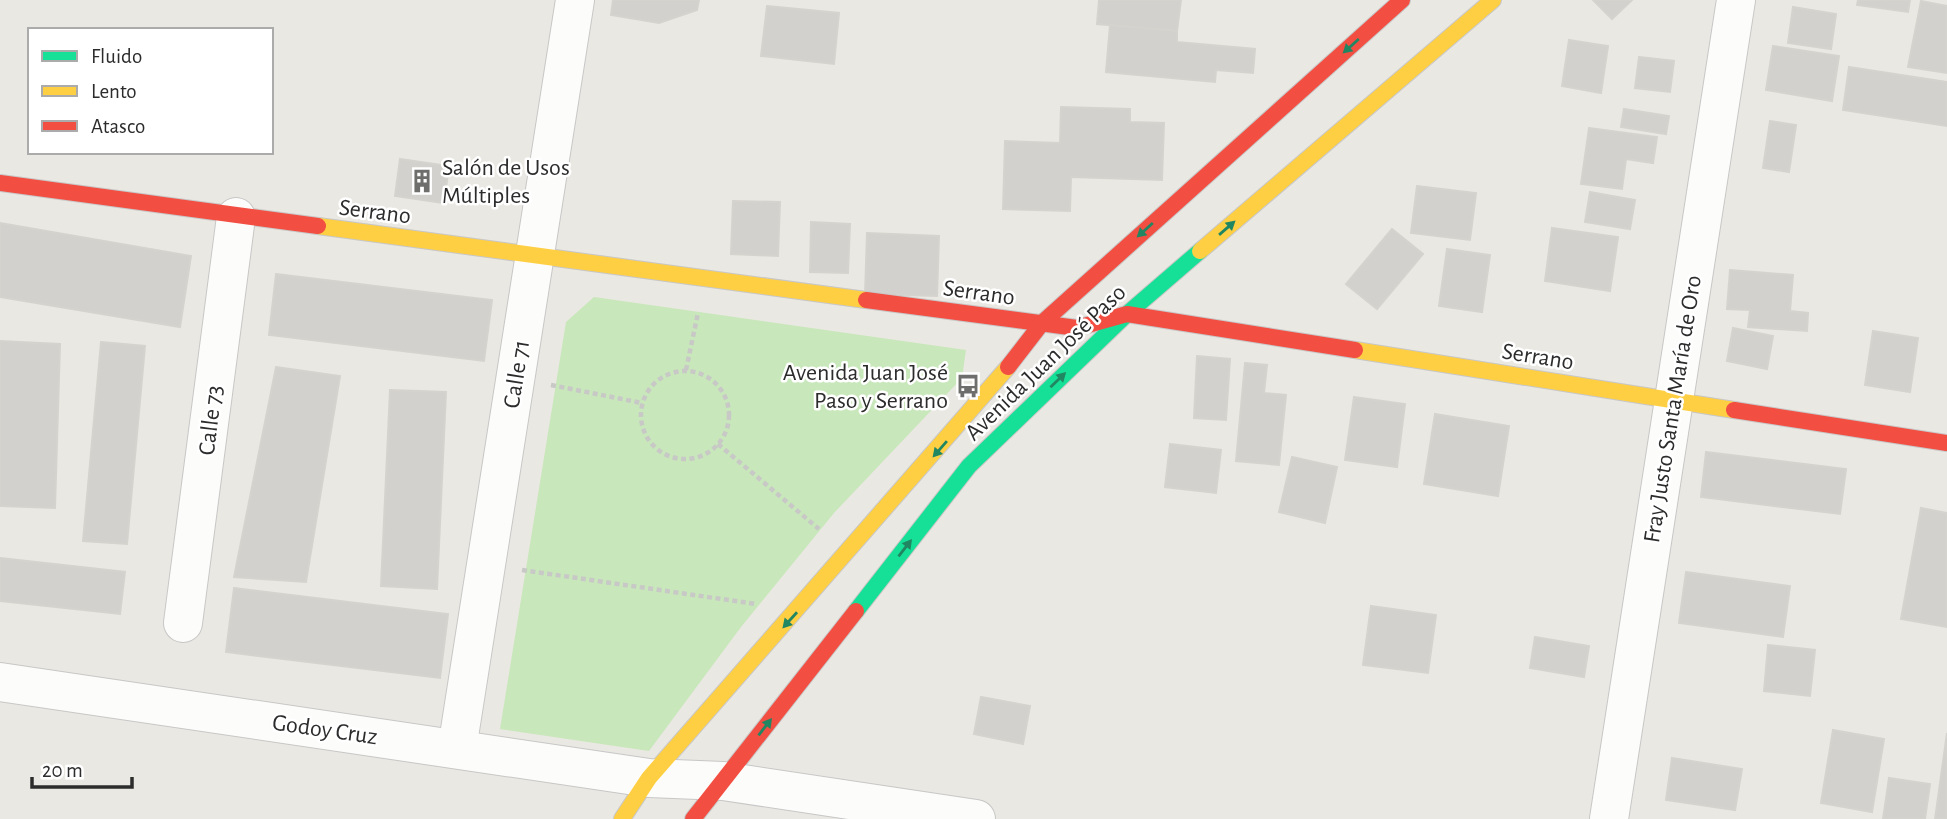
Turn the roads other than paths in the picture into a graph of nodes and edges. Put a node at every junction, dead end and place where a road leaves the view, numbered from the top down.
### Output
1 (575, 0) edge
2 (1402, 0) edge
3 (1493, 0) edge
4 (1736, 0) edge
5 (0, 183) edge
6 (236, 217) junction
7 (535, 255) junction
8 (1127, 314) junction
9 (1042, 323) junction
10 (1674, 400) junction
11 (1947, 443) edge
12 (183, 623) dead end
13 (0, 682) edge
14 (457, 749) junction
15 (649, 778) junction
16 (723, 781) junction
17 (622, 819) edge
18 (693, 819) edge
19 (976, 819) edge
20 (1609, 819) edge

1 - 7 street, Calle 71
2 -> 9 main road, Avenida Juan José Paso
8 -> 3 main road, Avenida Juan José Paso
4 - 10 street, Fray Justo Santa María de Oro
5 - 6 main road, Serrano
6 - 7 main road, Serrano
6 - 12 street, Calle 73
7 - 9 main road, Serrano
7 - 14 street, Calle 71
8 - 9 main road, Serrano
8 - 10 main road, Serrano
16 -> 8 main road, Avenida Juan José Paso
9 -> 15 main road, Avenida Juan José Paso
10 - 11 main road, Serrano
10 - 20 street, Fray Justo Santa María de Oro
13 - 14 street, Godoy Cruz
14 - 15 street, Godoy Cruz
15 - 16 street, Godoy Cruz
15 - 17 main road, Avenida Juan José Paso
16 - 18 main road, Avenida Juan José Paso
16 - 19 street

